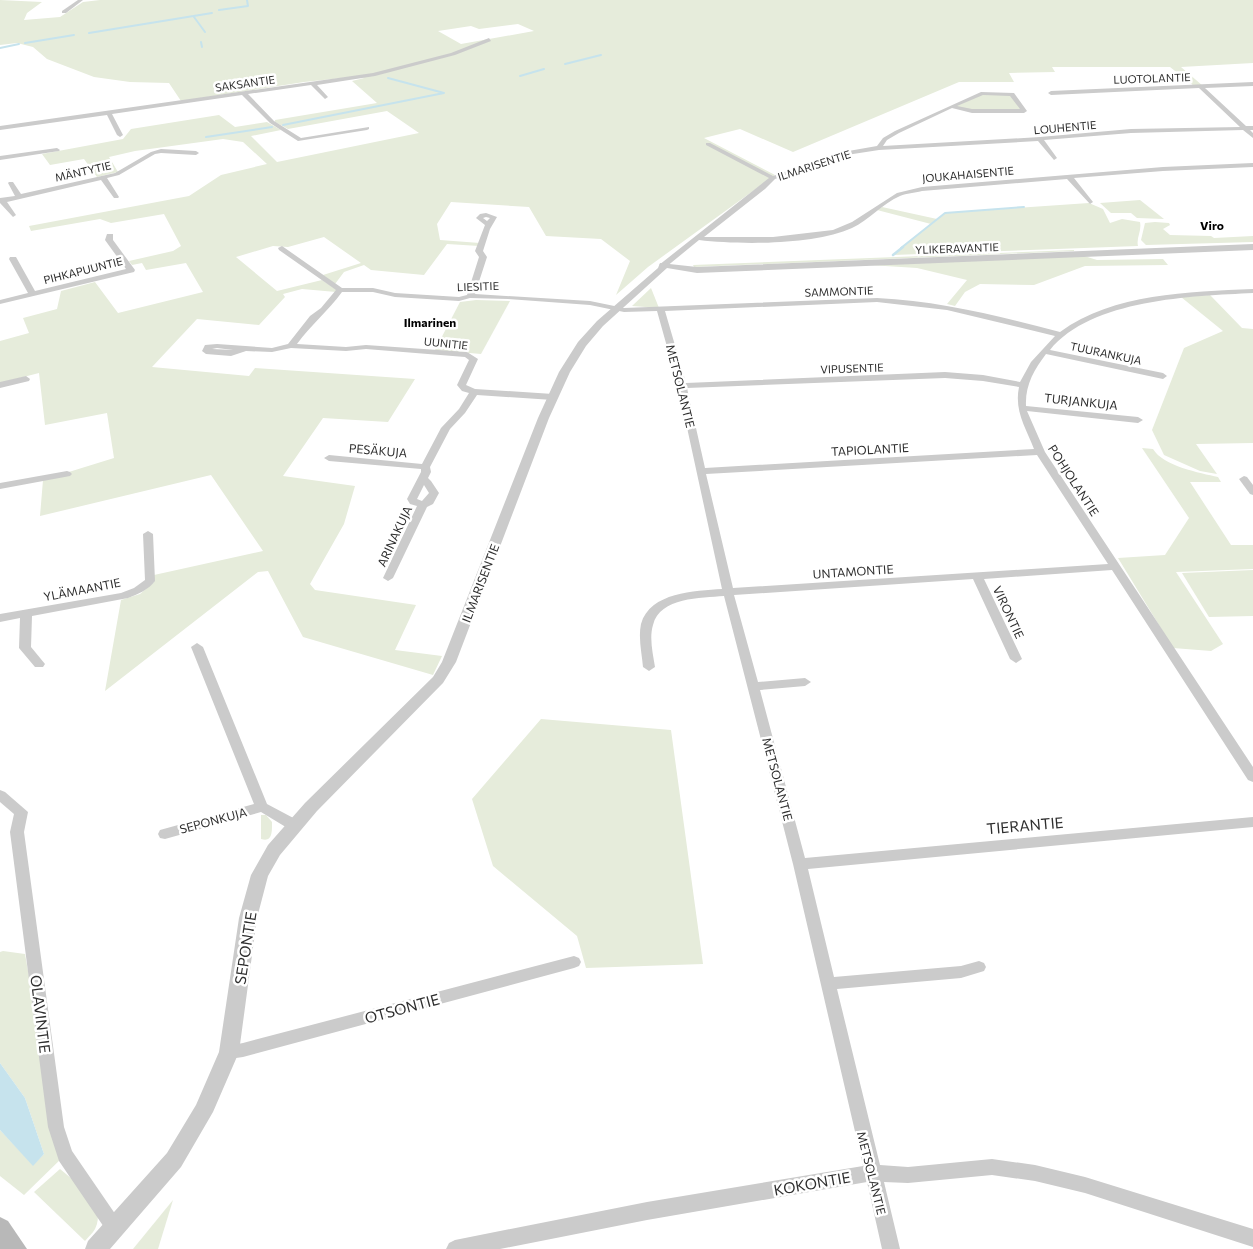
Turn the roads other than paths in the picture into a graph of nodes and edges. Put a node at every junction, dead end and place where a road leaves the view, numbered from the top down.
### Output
1 (81, 0) edge
2 (64, 12) dead end
3 (488, 40) dead end
4 (312, 83) junction
5 (1253, 84) edge
6 (1201, 87) junction
7 (243, 93) junction
8 (1052, 93) dead end
9 (325, 97) dead end
10 (953, 106) junction
11 (109, 113) junction
12 (0, 128) edge
13 (367, 128) dead end
14 (1244, 128) junction
15 (1253, 128) edge
16 (120, 135) dead end
17 (1253, 136) edge
18 (1040, 140) junction
19 (708, 144) dead end
20 (879, 148) junction
21 (57, 150) dead end
22 (196, 154) dead end
23 (0, 158) edge
24 (1054, 158) dead end
25 (1253, 165) edge
26 (103, 177) junction
27 (1070, 177) junction
28 (773, 178) junction
29 (11, 183) dead end
30 (19, 196) junction
31 (116, 197) dead end
32 (1, 201) edge
33 (1090, 202) dead end
34 (13, 216) dead end
35 (487, 224) dead end
36 (110, 236) dead end
37 (696, 238) junction
38 (1253, 247) edge
39 (282, 248) dead end
40 (13, 259) dead end
41 (663, 265) junction
42 (142, 267) dead end
43 (131, 270) junction
44 (340, 290) junction
45 (1253, 291) edge
46 (33, 294) junction
47 (470, 296) junction
48 (0, 302) edge
49 (616, 308) junction
50 (661, 310) junction
51 (1060, 335) junction
52 (291, 346) junction
53 (246, 348) dead end
54 (1044, 351) junction
55 (1163, 376) dead end
56 (26, 379) dead end
57 (0, 385) edge
58 (1022, 385) junction
59 (682, 386) junction
60 (474, 392) junction
61 (553, 397) junction
62 (1022, 408) junction
63 (1138, 420) dead end
64 (1040, 452) junction
65 (329, 458) dead end
66 (425, 467) junction
67 (702, 471) junction
68 (66, 474) dead end
69 (422, 479) junction
70 (1249, 479) edge
71 (0, 486) edge
72 (1253, 492) edge
73 (423, 505) junction
74 (148, 534) dead end
75 (1115, 567) junction
76 (977, 576) junction
77 (388, 578) dead end
78 (728, 592) junction
79 (26, 614) junction
80 (0, 618) edge
81 (197, 647) dead end
82 (1016, 659) dead end
83 (39, 664) dead end
84 (649, 667) dead end
85 (805, 682) dead end
86 (753, 686) junction
87 (1253, 778) edge
88 (0, 795) edge
89 (262, 807) junction
90 (1253, 822) edge
91 (294, 825) junction
92 (165, 834) dead end
93 (800, 864) junction
94 (574, 962) dead end
95 (978, 967) dead end
96 (828, 983) junction
97 (229, 1052) junction
98 (872, 1173) junction
99 (114, 1227) junction
100 (0, 1229) edge
101 (1253, 1238) edge
102 (15, 1249) edge
103 (96, 1249) edge
104 (455, 1249) edge
105 (891, 1249) edge

1 - 2 street
3 - 4 street, SAKSANTIE
4 - 7 street, SAKSANTIE
4 - 9 street
5 - 6 street, LUOTOLANTIE
6 - 8 street, LUOTOLANTIE
6 - 14 street
7 - 11 street, SAKSANTIE
7 - 13 street
10 - 10 street
10 - 20 street
11 - 12 street, SAKSANTIE
11 - 16 street
14 - 15 street, LOUHENTIE
14 - 17 street
14 - 18 street, LOUHENTIE
18 - 20 street, LOUHENTIE
18 - 24 street
19 - 28 street
20 - 28 street, ILMARISENTIE
21 - 23 street
22 - 26 street, MÄNTYTIE
25 - 27 street, JOUKAHAISENTIE
26 - 30 street, MÄNTYTIE
26 - 31 street
27 - 33 street
27 - 37 street, JOUKAHAISENTIE
28 - 37 street, ILMARISENTIE
29 - 30 street
30 - 32 street, MÄNTYTIE
32 - 34 street
35 - 47 street
36 - 43 street, PIHKAPUUNTIE
37 - 41 street, ILMARISENTIE
38 - 41 street, YLIKERAVANTIE
39 - 44 street
40 - 46 street
41 - 49 street, ILMARISENTIE
42 - 43 street
43 - 46 street, PIHKAPUUNTIE
44 - 47 street, LIESITIE
44 - 52 street
45 - 51 street
46 - 48 street, PIHKAPUUNTIE
47 - 49 street, LIESITIE
49 - 50 street, SAMMONTIE
49 - 61 street, ILMARISENTIE
50 - 51 street, SAMMONTIE
50 - 59 street, METSOLANTIE
51 - 54 street
52 - 53 street
52 - 60 street, UUNITIE
54 - 55 street, TUURANKUJA
54 - 58 street
56 - 57 street
58 - 59 street, VIPUSENTIE
58 - 62 street, POHJOLANTIE
59 - 67 street, METSOLANTIE
60 - 61 street
60 - 66 street
61 - 91 street, ILMARISENTIE
62 - 63 street, TURJANKUJA
62 - 64 street, POHJOLANTIE
64 - 67 street, TAPIOLANTIE
64 - 75 street, POHJOLANTIE
65 - 66 street, PESÄKUJA
66 - 69 street
67 - 78 street, METSOLANTIE
68 - 71 street
69 - 73 street
69 - 73 street
70 - 72 street
73 - 77 street, ARINAKUJA
74 - 79 street, YLÄMAANTIE
75 - 76 street, UNTAMONTIE
75 - 87 street, POHJOLANTIE
76 - 78 street, UNTAMONTIE
76 - 82 street, VIRONTIE
78 - 84 street, UNTAMONTIE
78 - 86 street, METSOLANTIE
79 - 80 street, YLÄMAANTIE
79 - 83 street
81 - 89 street
85 - 86 street
86 - 93 street, METSOLANTIE
88 - 99 street, OLAVINTIE
89 - 91 street
89 - 92 street, SEPONKUJA
90 - 93 street, TIERANTIE
91 - 97 street, SEPONTIE
93 - 96 street, METSOLANTIE
94 - 97 street, OTSONTIE
95 - 96 street
96 - 98 street, METSOLANTIE
97 - 99 street, SEPONTIE
98 - 101 street, KOKONTIE
98 - 104 street, KOKONTIE
98 - 105 street, METSOLANTIE
99 - 103 street, SEPONTIE
100 - 102 main road

